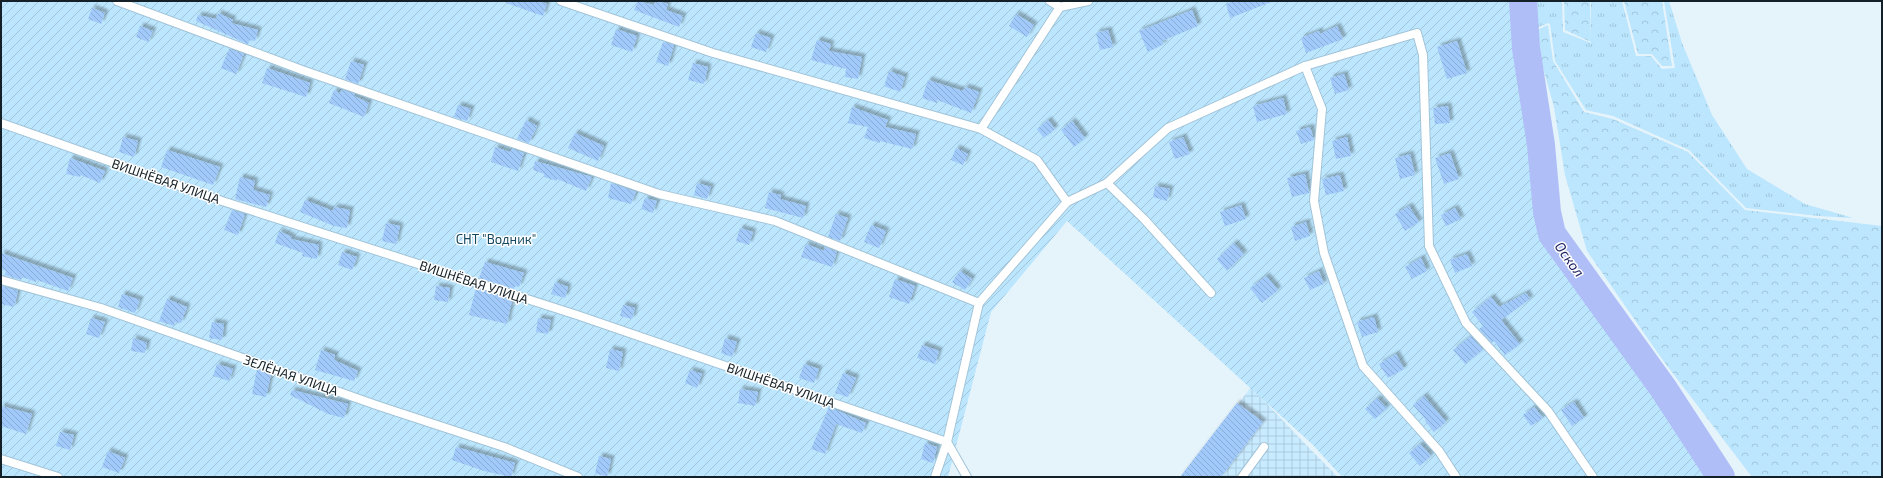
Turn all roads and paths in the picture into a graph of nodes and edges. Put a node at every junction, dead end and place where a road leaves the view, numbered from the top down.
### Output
1 (117, 1) edge
2 (561, 1) edge
3 (1050, 1) edge
4 (1088, 1) edge
5 (1060, 7) junction
6 (1305, 66) junction
7 (1, 123) edge
8 (981, 128) junction
9 (1107, 183) junction
10 (1067, 202) junction
11 (1, 280) edge
12 (1211, 293) dead end
13 (979, 304) junction
14 (947, 442) junction
15 (1264, 447) dead end
16 (1, 459) edge
17 (58, 477) edge
18 (578, 477) edge
19 (935, 477) edge
20 (966, 477) edge
21 (1242, 477) edge
22 (1456, 477) edge
23 (1593, 477) edge

1 - 13 lane
2 - 8 lane
3 - 5 lane
4 - 5 lane
5 - 8 lane
6 - 9 lane
6 - 22 lane
6 - 23 lane
7 - 14 lane, ВИШНЁВАЯ УЛИЦА
8 - 10 lane
9 - 10 lane
9 - 12 lane
10 - 13 lane
11 - 18 lane, ЗЕЛЁНАЯ УЛИЦА
13 - 14 lane
14 - 19 lane
14 - 20 lane
15 - 21 lane
16 - 17 lane

